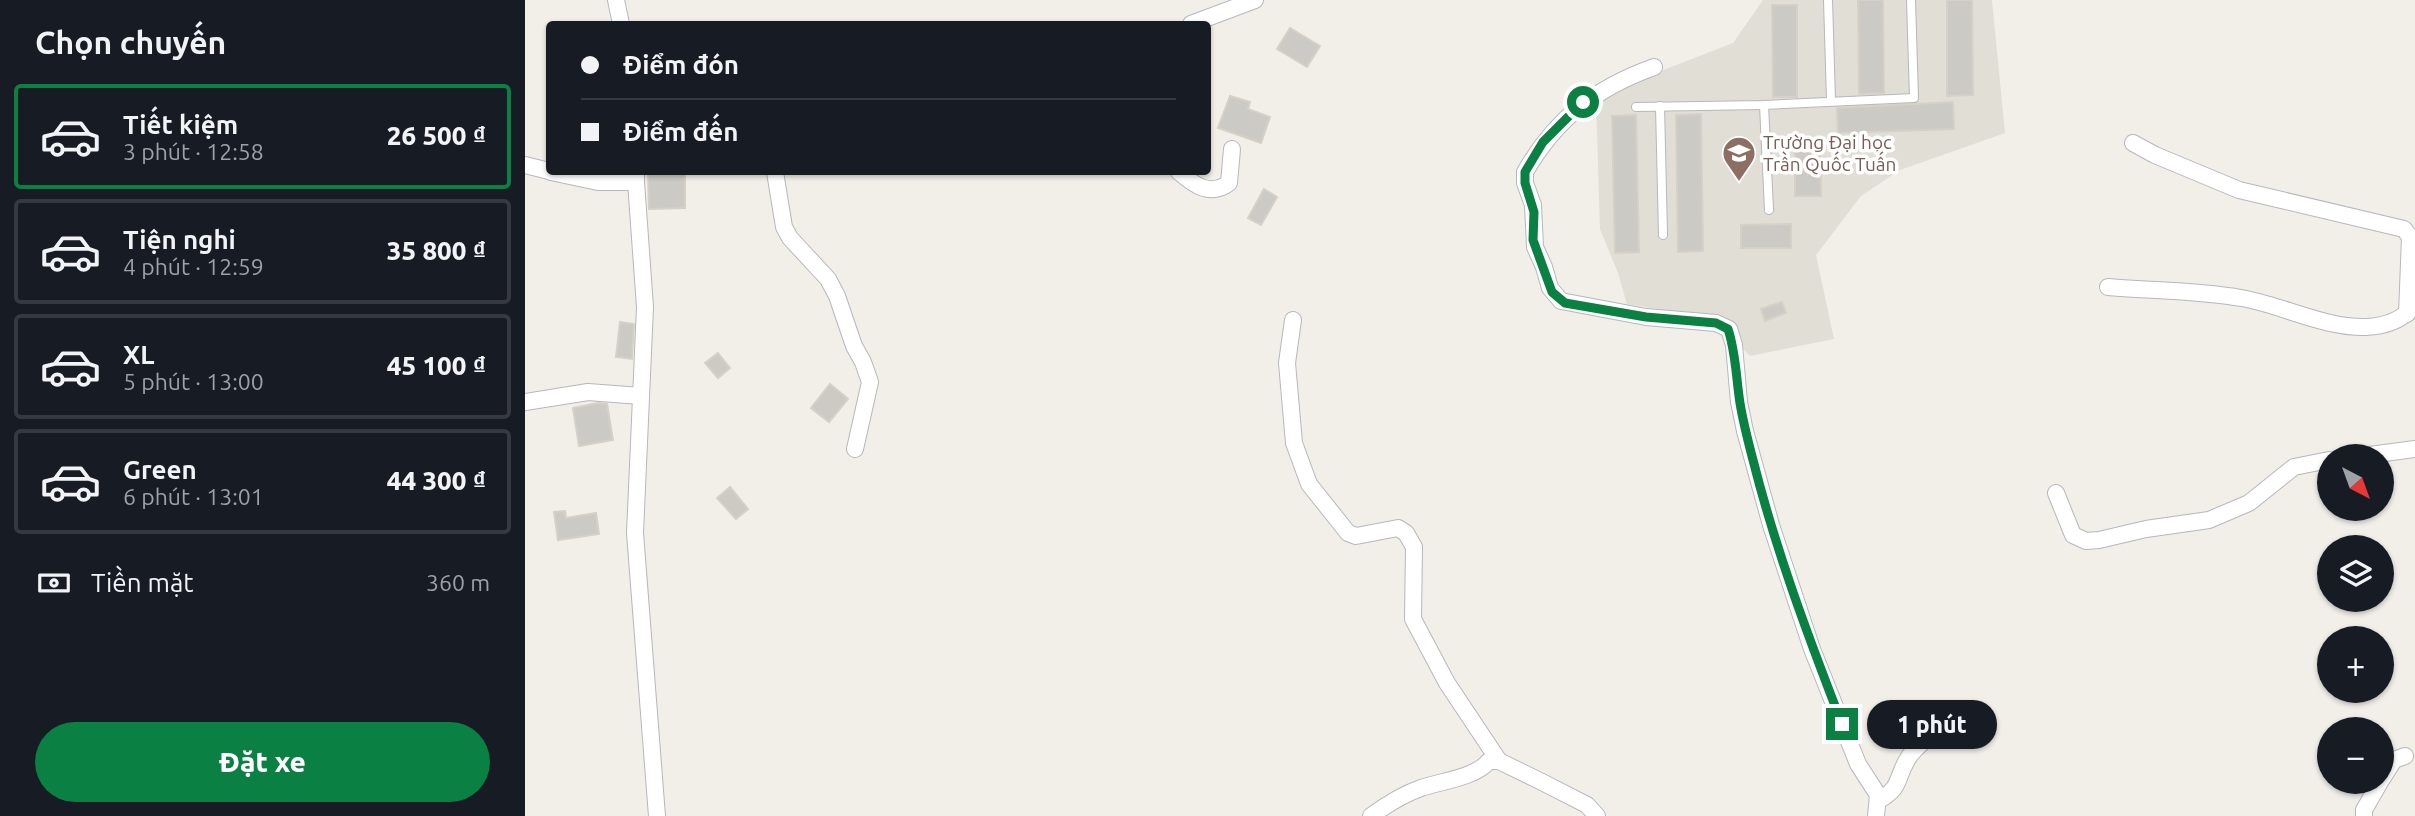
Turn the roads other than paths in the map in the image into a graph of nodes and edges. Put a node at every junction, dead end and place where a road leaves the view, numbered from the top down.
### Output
1 (617, 0) edge
2 (1255, 0) edge
3 (1828, 0) edge
4 (1911, 0) edge
5 (620, 21) edge
6 (1199, 21) edge
7 (1654, 67) dead end
8 (1831, 101) junction
9 (1765, 105) junction
10 (1636, 107) dead end
11 (1660, 107) junction
12 (2133, 143) dead end
13 (1232, 149) dead end
14 (525, 165) edge
15 (546, 170) edge
16 (566, 175) edge
17 (775, 175) edge
18 (1183, 175) edge
19 (636, 177) edge
20 (1769, 210) dead end
21 (1663, 235) dead end
22 (2108, 287) dead end
23 (2411, 309) edge
24 (1293, 320) dead end
25 (641, 396) junction
26 (525, 402) edge
27 (855, 449) dead end
28 (2415, 449) edge
29 (2394, 452) edge
30 (2317, 462) edge
31 (2056, 493) dead end
32 (1953, 720) dead end
33 (2405, 756) dead end
34 (2394, 760) edge
35 (1499, 761) junction
36 (2373, 794) edge
37 (1878, 808) edge
38 (657, 816) edge
39 (1371, 816) edge
40 (1597, 816) edge
41 (2364, 816) edge

1 - 5 street
2 - 6 street
3 - 8 lane
4 - 8 lane
7 - 37 street
8 - 9 lane
9 - 11 lane
9 - 20 lane
10 - 11 lane
11 - 21 lane
12 - 23 street
13 - 18 street
14 - 15 street
16 - 19 street
17 - 27 street
19 - 25 street
22 - 23 street
24 - 35 street
25 - 26 street
25 - 38 street
28 - 29 street
30 - 31 street
32 - 37 street
33 - 34 street
35 - 39 street
35 - 40 street
36 - 41 street

